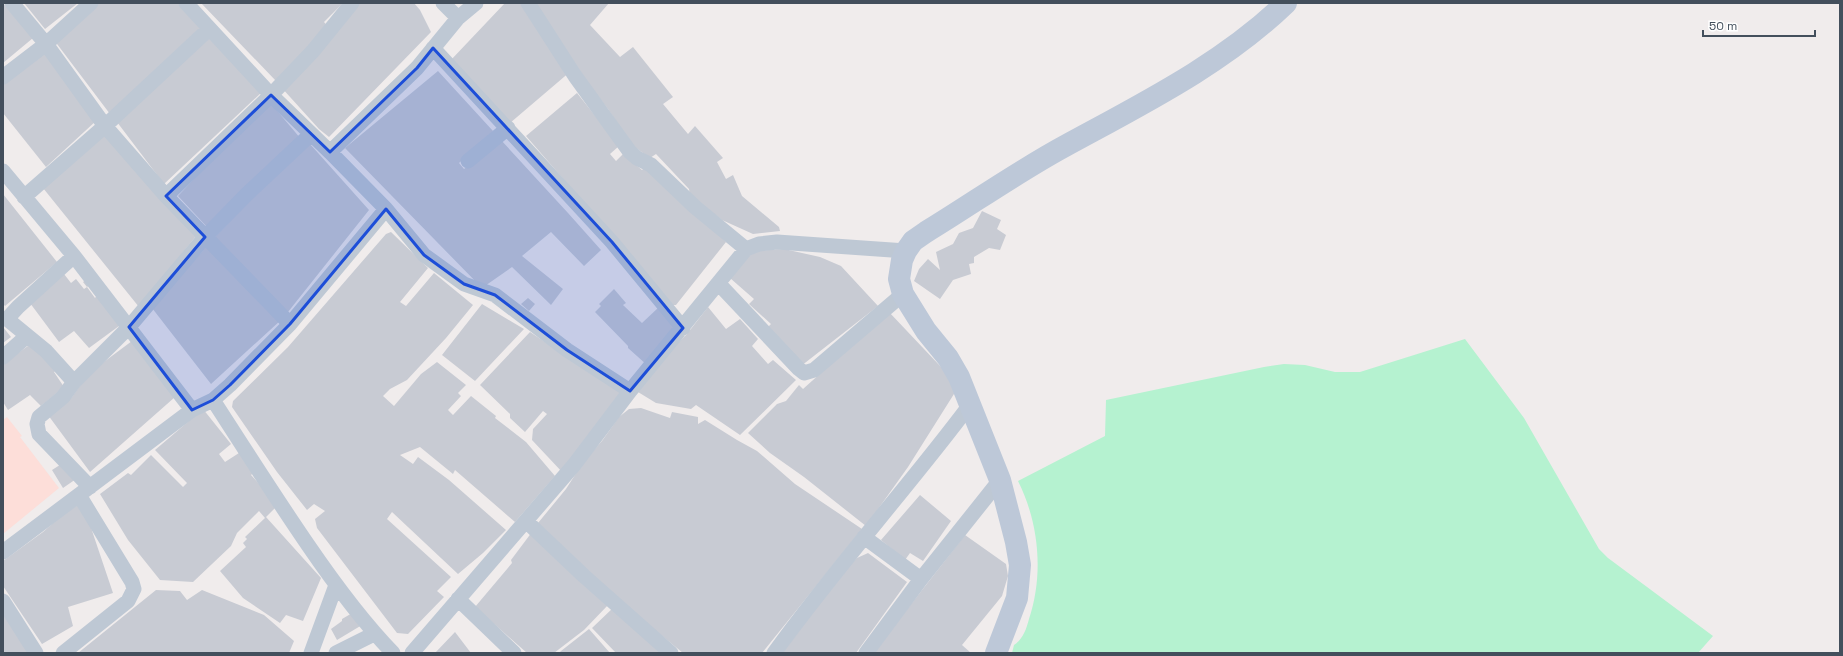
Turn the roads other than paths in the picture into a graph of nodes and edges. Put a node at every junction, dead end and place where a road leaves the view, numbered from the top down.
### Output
1 (12, 3) edge
2 (92, 3) edge
3 (186, 3) edge
4 (352, 3) edge
5 (443, 3) edge
6 (476, 3) edge
7 (528, 3) edge
8 (1286, 3) edge
9 (458, 18) junction
10 (209, 29) junction
11 (46, 44) junction
12 (433, 48) junction
13 (3, 77) edge
14 (270, 96) junction
15 (105, 126) junction
16 (508, 128) junction
17 (310, 134) junction
18 (330, 152) junction
19 (468, 161) dead end
20 (3, 171) edge
21 (166, 196) junction
22 (24, 197) junction
23 (386, 209) junction
24 (205, 237) junction
25 (746, 249) junction
26 (906, 250) junction
27 (74, 256) junction
28 (719, 284) junction
29 (903, 294) junction
30 (5, 317) edge
31 (290, 324) junction
32 (129, 327) junction
33 (683, 328) junction
34 (27, 336) junction
35 (3, 357) edge
36 (74, 382) junction
37 (630, 391) junction
38 (213, 400) junction
39 (969, 406) junction
40 (192, 410) junction
41 (1000, 480) junction
42 (84, 491) junction
43 (526, 520) junction
44 (864, 537) junction
45 (3, 552) edge
46 (921, 579) junction
47 (336, 585) junction
48 (458, 599) junction
49 (3, 601) edge
50 (374, 634) junction
51 (36, 653) edge
52 (63, 653) edge
53 (311, 653) edge
54 (336, 653) edge
55 (393, 653) edge
56 (412, 653) edge
57 (514, 653) edge
58 (671, 653) edge
59 (774, 653) edge
60 (866, 653) edge
61 (996, 653) edge

1 - 11 street
2 - 11 street
3 - 10 street
4 - 14 street
5 - 9 street
6 - 9 street
7 - 25 street
8 - 26 street
9 - 12 street
10 - 14 street
10 - 15 street
11 - 13 street
11 - 15 street
12 - 16 street
12 - 18 street
14 - 17 street
14 - 21 street
15 - 21 street
15 - 22 street
16 - 19 street
16 - 33 street
17 - 18 street
17 - 24 street
18 - 23 street
20 - 22 street
21 - 24 street
22 - 27 street
23 - 31 street
23 - 37 street
24 - 31 street
24 - 32 street
25 - 26 street
25 - 28 street
26 - 29 street
27 - 30 street
27 - 32 street
28 - 29 street
28 - 33 street
29 - 39 street
30 - 34 street
31 - 38 street
32 - 36 street
32 - 40 street
33 - 37 street
34 - 35 street
34 - 36 street
36 - 42 street
37 - 43 street
38 - 40 street
38 - 47 street
39 - 41 street
39 - 44 street
40 - 42 street
41 - 46 street
41 - 61 street
42 - 45 street
42 - 52 street
43 - 48 street
43 - 58 street
44 - 46 street
44 - 59 street
46 - 60 street
47 - 50 street
47 - 53 street
48 - 56 street
48 - 57 street
49 - 51 street
50 - 54 street
50 - 55 street

